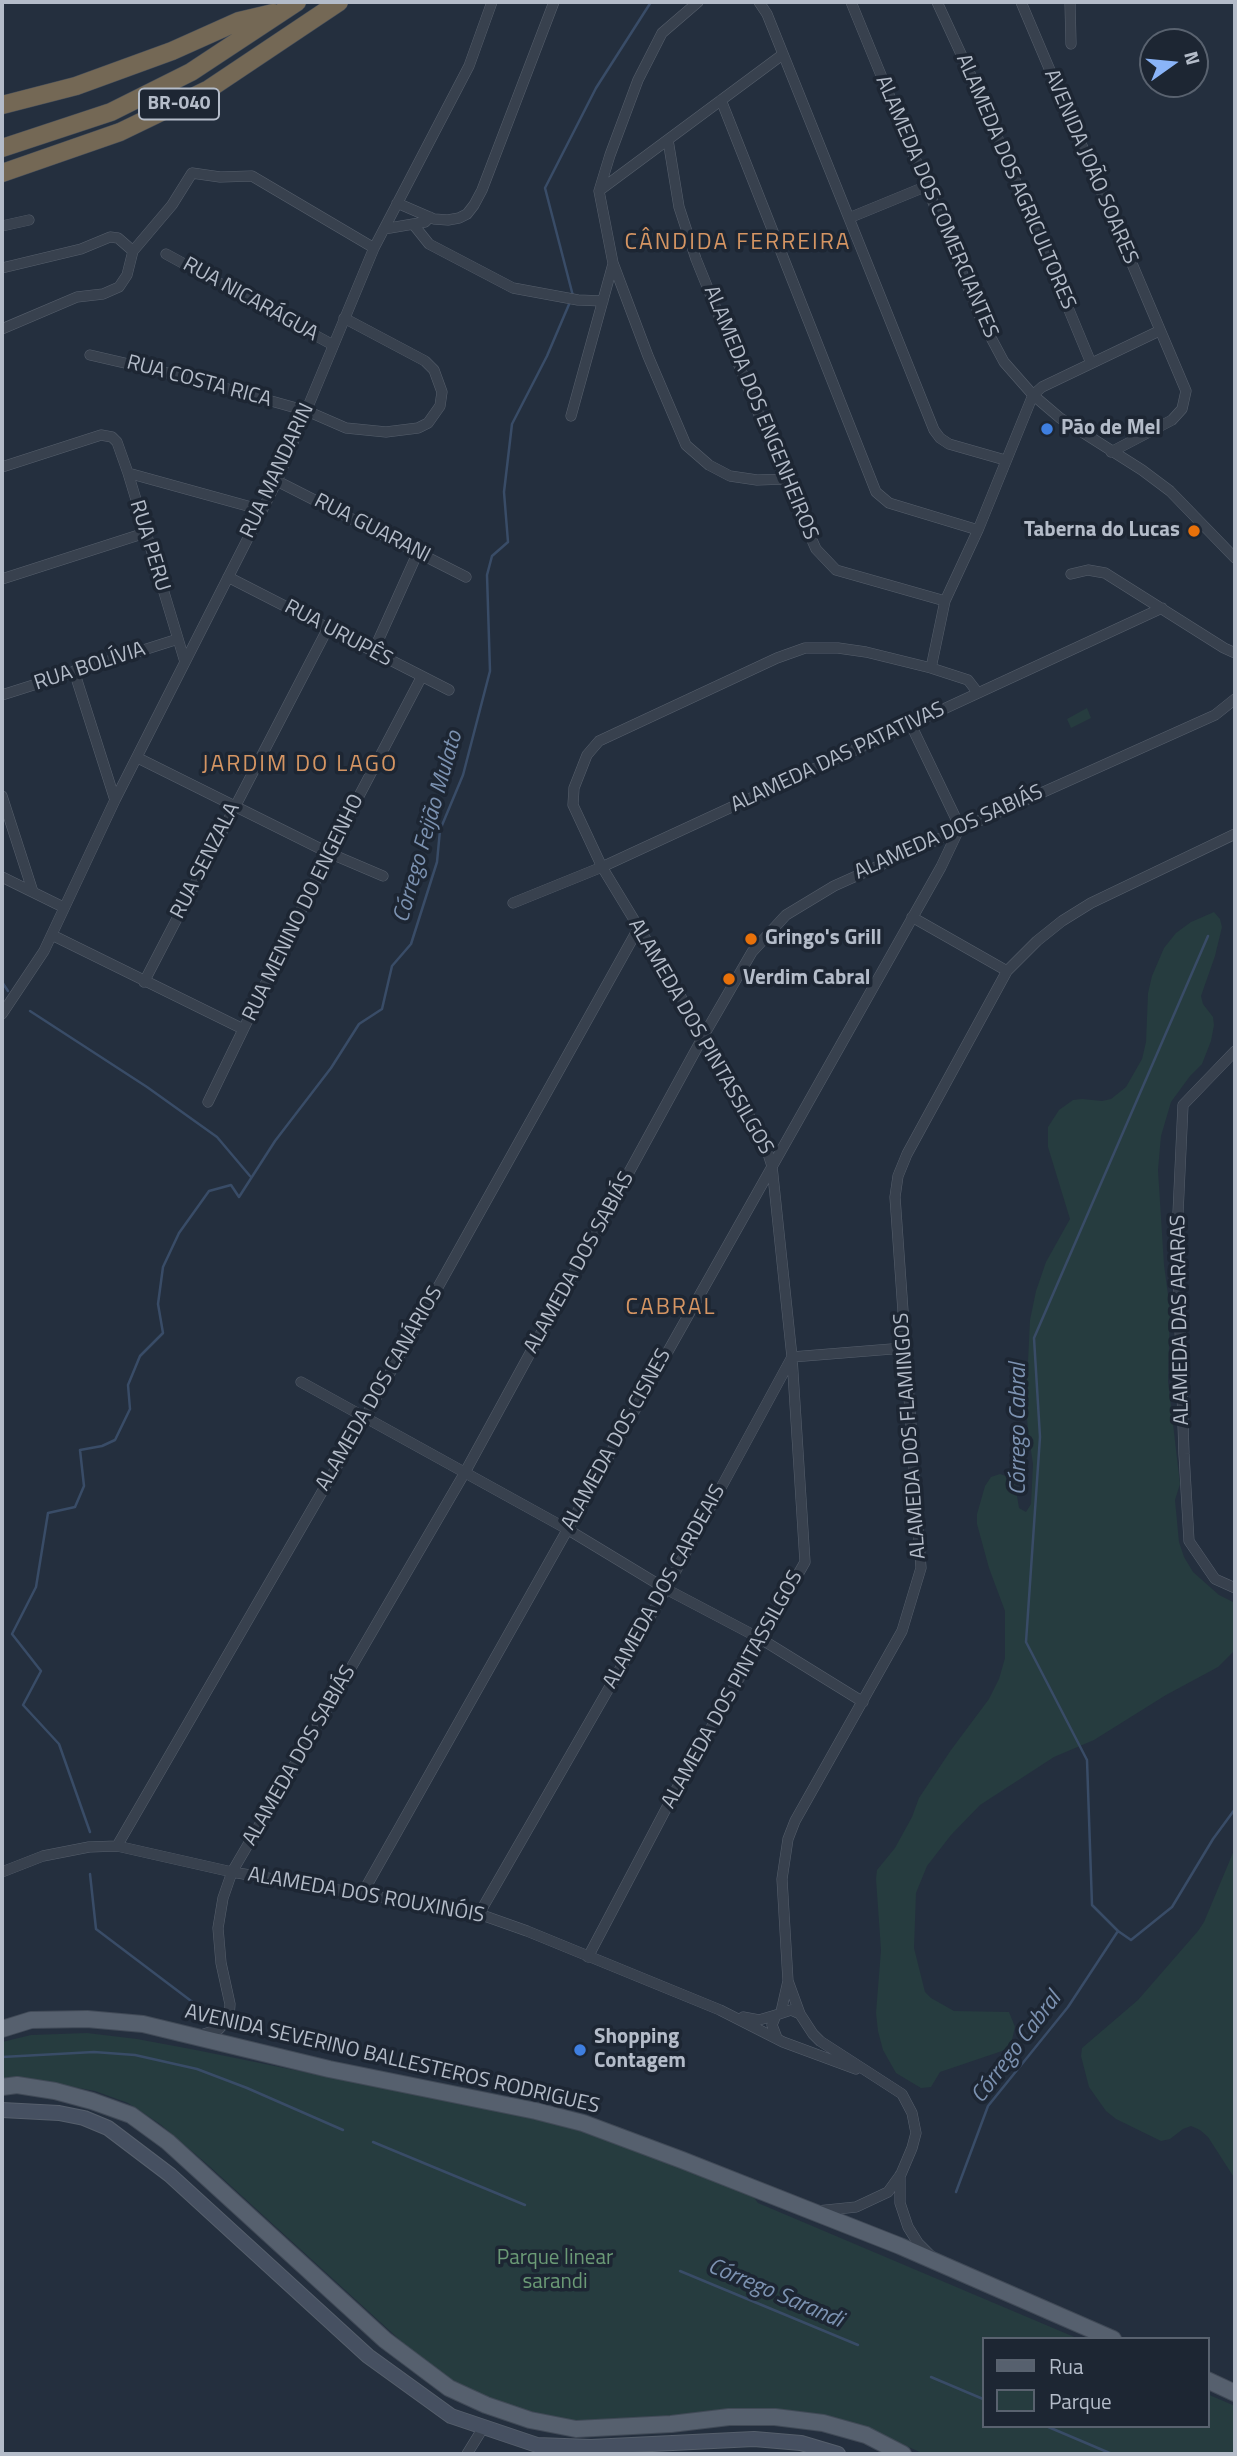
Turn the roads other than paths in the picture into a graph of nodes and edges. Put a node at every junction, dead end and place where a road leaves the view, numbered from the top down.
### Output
1 (339, 2) edge
2 (492, 2) edge
3 (554, 2) edge
4 (698, 2) edge
5 (758, 2) edge
6 (851, 2) edge
7 (937, 2) edge
8 (1021, 2) edge
9 (1070, 2) edge
10 (291, 6) edge
11 (1071, 44) dead end
12 (782, 55) junction
13 (721, 100) junction
14 (2, 105) edge
15 (668, 140) junction
16 (2, 148) edge
17 (2, 173) edge
18 (927, 186) junction
19 (599, 191) junction
20 (397, 203) junction
21 (430, 217) junction
22 (849, 218) junction
23 (29, 220) dead end
24 (413, 224) junction
25 (2, 226) edge
26 (384, 229) junction
27 (374, 248) junction
28 (133, 251) junction
29 (166, 254) dead end
30 (613, 263) junction
31 (2, 268) edge
32 (603, 301) junction
33 (344, 318) junction
34 (2, 329) edge
35 (1159, 331) junction
36 (333, 345) junction
37 (90, 355) dead end
38 (1091, 363) junction
39 (1033, 395) junction
40 (307, 411) junction
41 (571, 416) dead end
42 (1111, 452) junction
43 (1005, 460) junction
44 (2, 467) edge
45 (128, 472) junction
46 (785, 479) junction
47 (277, 481) junction
48 (262, 510) junction
49 (978, 530) junction
50 (145, 533) junction
51 (418, 552) junction
52 (1235, 558) edge
53 (1071, 574) dead end
54 (228, 577) junction
55 (466, 577) dead end
56 (2, 579) edge
57 (945, 601) junction
58 (1161, 608) junction
59 (328, 628) junction
60 (178, 639) junction
61 (1224, 648) junction
62 (373, 652) junction
63 (1235, 653) edge
64 (1235, 660) edge
65 (185, 662) junction
66 (931, 668) junction
67 (74, 671) junction
68 (421, 678) junction
69 (449, 690) dead end
70 (978, 693) junction
71 (2, 695) edge
72 (1235, 699) edge
73 (1235, 709) edge
74 (1223, 710) junction
75 (911, 725) junction
76 (138, 758) junction
77 (2, 796) edge
78 (115, 800) junction
79 (235, 805) junction
80 (1235, 826) edge
81 (960, 827) junction
82 (1235, 834) edge
83 (1221, 841) junction
84 (330, 853) junction
85 (602, 867) junction
86 (383, 876) dead end
87 (2, 877) edge
88 (33, 892) junction
89 (513, 903) dead end
90 (63, 907) junction
91 (912, 917) junction
92 (638, 929) junction
93 (52, 935) junction
94 (1007, 971) junction
95 (144, 982) junction
96 (2, 1014) edge
97 (243, 1029) junction
98 (704, 1035) junction
99 (1235, 1052) edge
100 (208, 1102) dead end
101 (772, 1166) junction
102 (904, 1348) junction
103 (792, 1357) junction
104 (301, 1382) dead end
105 (366, 1416) junction
106 (464, 1474) junction
107 (567, 1529) junction
108 (1235, 1588) edge
109 (666, 1589) junction
110 (761, 1639) junction
111 (863, 1702) junction
112 (117, 1846) junction
113 (2, 1872) edge
114 (233, 1872) junction
115 (362, 1895) junction
116 (479, 1914) junction
117 (588, 1957) junction
118 (788, 1981) junction
119 (720, 2010) junction
120 (778, 2013) junction
121 (802, 2018) junction
122 (2, 2029) edge
123 (197, 2036) junction
124 (784, 2042) junction
125 (877, 2076) junction
126 (2, 2087) edge
127 (2, 2110) edge
128 (901, 2174) junction
129 (813, 2211) junction
130 (941, 2266) junction
131 (1107, 2337) edge
132 (1209, 2381) edge
133 (1235, 2393) edge
134 (483, 2428) junction
135 (467, 2454) edge
136 (838, 2454) edge
137 (903, 2454) edge

1 - 17 highway, BR-040
2 - 20 street, RUA MANDARIN
3 - 21 street
4 - 19 street
5 - 12 street
6 - 18 street, ALAMEDA DOS COMERCIANTES
7 - 38 street, ALAMEDA DOS AGRICULTORES
8 - 35 street, AVENIDA JOÃO SOARES
9 - 11 street
10 - 14 highway
10 - 16 highway, BR-040
12 - 13 street
12 - 22 street
13 - 15 street
13 - 49 street
15 - 19 street
15 - 46 street, ALAMEDA DOS ENGENHEIROS
18 - 22 street
18 - 39 street, ALAMEDA DOS COMERCIANTES
19 - 30 street
20 - 21 street
20 - 26 street, RUA MANDARIN
21 - 24 street
22 - 43 street
23 - 25 street
24 - 26 street
24 - 32 street
26 - 27 street, RUA MANDARIN
27 - 28 street
27 - 33 street, RUA MANDARIN
28 - 31 street
28 - 34 street
29 - 36 street, RUA NICARÁGUA
30 - 32 street
30 - 46 street
32 - 41 street
33 - 36 street, RUA MANDARIN
33 - 40 street, RUA COSTA RICA
35 - 38 street
35 - 42 street, AVENIDA JOÃO SOARES
36 - 40 street, RUA MANDARIN
37 - 40 street, RUA COSTA RICA
38 - 39 street
39 - 42 street, ALAMEDA DOS COMERCIANTES
39 - 43 street
40 - 47 street, RUA MANDARIN
42 - 52 street, ALAMEDA DOS COMERCIANTES
43 - 49 street
44 - 45 street, RUA PERU
45 - 48 street
45 - 50 street, RUA PERU
46 - 57 street, ALAMEDA DOS ENGENHEIROS
47 - 48 street, RUA MANDARIN
47 - 51 street, RUA GUARANI
48 - 54 street, RUA MANDARIN
49 - 57 street
50 - 56 street
50 - 60 street, RUA PERU
51 - 55 street, RUA GUARANI
51 - 62 street
53 - 58 street
54 - 59 street, RUA URUPÊS
54 - 65 street, RUA MANDARIN
57 - 66 street
58 - 61 street
58 - 70 street, ALAMEDA DAS PATATIVAS
59 - 62 street, RUA URUPÊS
59 - 79 street, RUA SENZALA
60 - 65 street, RUA PERU
60 - 67 street, RUA BOLÍVIA
61 - 63 street
61 - 64 street
62 - 68 street, RUA URUPÊS
65 - 76 street, RUA MANDARIN
66 - 70 street, ALAMEDA DOS PINTASSILGOS
66 - 85 street, ALAMEDA DOS PINTASSILGOS
67 - 71 street, RUA BOLÍVIA
67 - 78 street
68 - 69 street, RUA URUPÊS
68 - 84 street, RUA MENINO DO ENGENHO
70 - 75 street, ALAMEDA DAS PATATIVAS
72 - 74 street, ALAMEDA DOS SABIÁS
73 - 74 street, ALAMEDA DOS SABIÁS
74 - 81 street, ALAMEDA DOS SABIÁS
75 - 81 street
75 - 85 street, ALAMEDA DAS PATATIVAS
76 - 78 street, RUA MANDARIN
76 - 79 street
77 - 88 street
78 - 90 street, RUA MANDARIN
79 - 84 street
79 - 95 street, RUA SENZALA
80 - 83 street
81 - 91 street, ALAMEDA DOS CISNES
81 - 98 street, ALAMEDA DOS SABIÁS
82 - 83 street, ALAMEDA DOS FLAMINGOS
83 - 94 street, ALAMEDA DOS FLAMINGOS
84 - 86 street
84 - 97 street, RUA MENINO DO ENGENHO
85 - 89 street, ALAMEDA DAS PATATIVAS
85 - 92 street, ALAMEDA DOS PINTASSILGOS
87 - 88 street
88 - 90 street
90 - 93 street, RUA MANDARIN
91 - 94 street
91 - 101 street, ALAMEDA DOS CISNES
92 - 98 street, ALAMEDA DOS PINTASSILGOS
92 - 105 street, ALAMEDA DOS CANÁRIOS
93 - 95 street
93 - 96 street, RUA MANDARIN
94 - 102 street, ALAMEDA DOS FLAMINGOS
95 - 97 street
97 - 100 street, RUA MENINO DO ENGENHO
98 - 101 street, ALAMEDA DOS PINTASSILGOS
98 - 106 street, ALAMEDA DOS SABIÁS
99 - 108 street, ALAMEDA DAS ARARAS
101 - 103 street, ALAMEDA DOS PINTASSILGOS
101 - 107 street, ALAMEDA DOS CISNES
102 - 103 street
102 - 111 street, ALAMEDA DOS FLAMINGOS
103 - 109 street, ALAMEDA DOS CARDEAIS
103 - 110 street, ALAMEDA DOS PINTASSILGOS
104 - 105 street
105 - 106 street
105 - 112 street, ALAMEDA DOS CANÁRIOS
106 - 107 street
106 - 114 street, ALAMEDA DOS SABIÁS
107 - 109 street
107 - 115 street, ALAMEDA DOS CISNES
109 - 110 street
109 - 116 street, ALAMEDA DOS CARDEAIS
110 - 111 street
110 - 117 street, ALAMEDA DOS PINTASSILGOS
111 - 118 street, ALAMEDA DOS FLAMINGOS
112 - 113 street, ALAMEDA DOS ROUXINÓIS
112 - 114 street, ALAMEDA DOS ROUXINÓIS
114 - 115 street, ALAMEDA DOS ROUXINÓIS
114 - 123 street, ALAMEDA DOS SABIÁS
115 - 116 street, ALAMEDA DOS ROUXINÓIS
116 - 117 street, ALAMEDA DOS ROUXINÓIS
117 - 119 street, ALAMEDA DOS ROUXINÓIS
118 - 120 street, ALAMEDA DOS FLAMINGOS
118 - 121 street, ALAMEDA DOS FLAMINGOS
119 - 120 street, ALAMEDA DOS ROUXINÓIS
119 - 124 street, ALAMEDA DOS ROUXINÓIS
120 - 121 street
120 - 124 street
121 - 124 street
121 - 125 street, ALAMEDA DOS ROUXINÓIS
122 - 123 main road, AVENIDA SEVERINO BALLESTEROS RODRIGUES
123 - 129 main road, AVENIDA SEVERINO BALLESTEROS RODRIGUES
124 - 125 street, ALAMEDA DOS ROUXINÓIS
125 - 128 street, ALAMEDA DOS ROUXINÓIS
126 - 137 main road
127 - 134 street
128 - 129 street, ALAMEDA DOS ROUXINÓIS
128 - 130 street, ALAMEDA DOS ROUXINÓIS
129 - 130 main road, AVENIDA SEVERINO BALLESTEROS RODRIGUES
130 - 131 main road, AVENIDA SEVERINO BALLESTEROS RODRIGUES
132 - 133 main road
134 - 135 street
134 - 136 street

